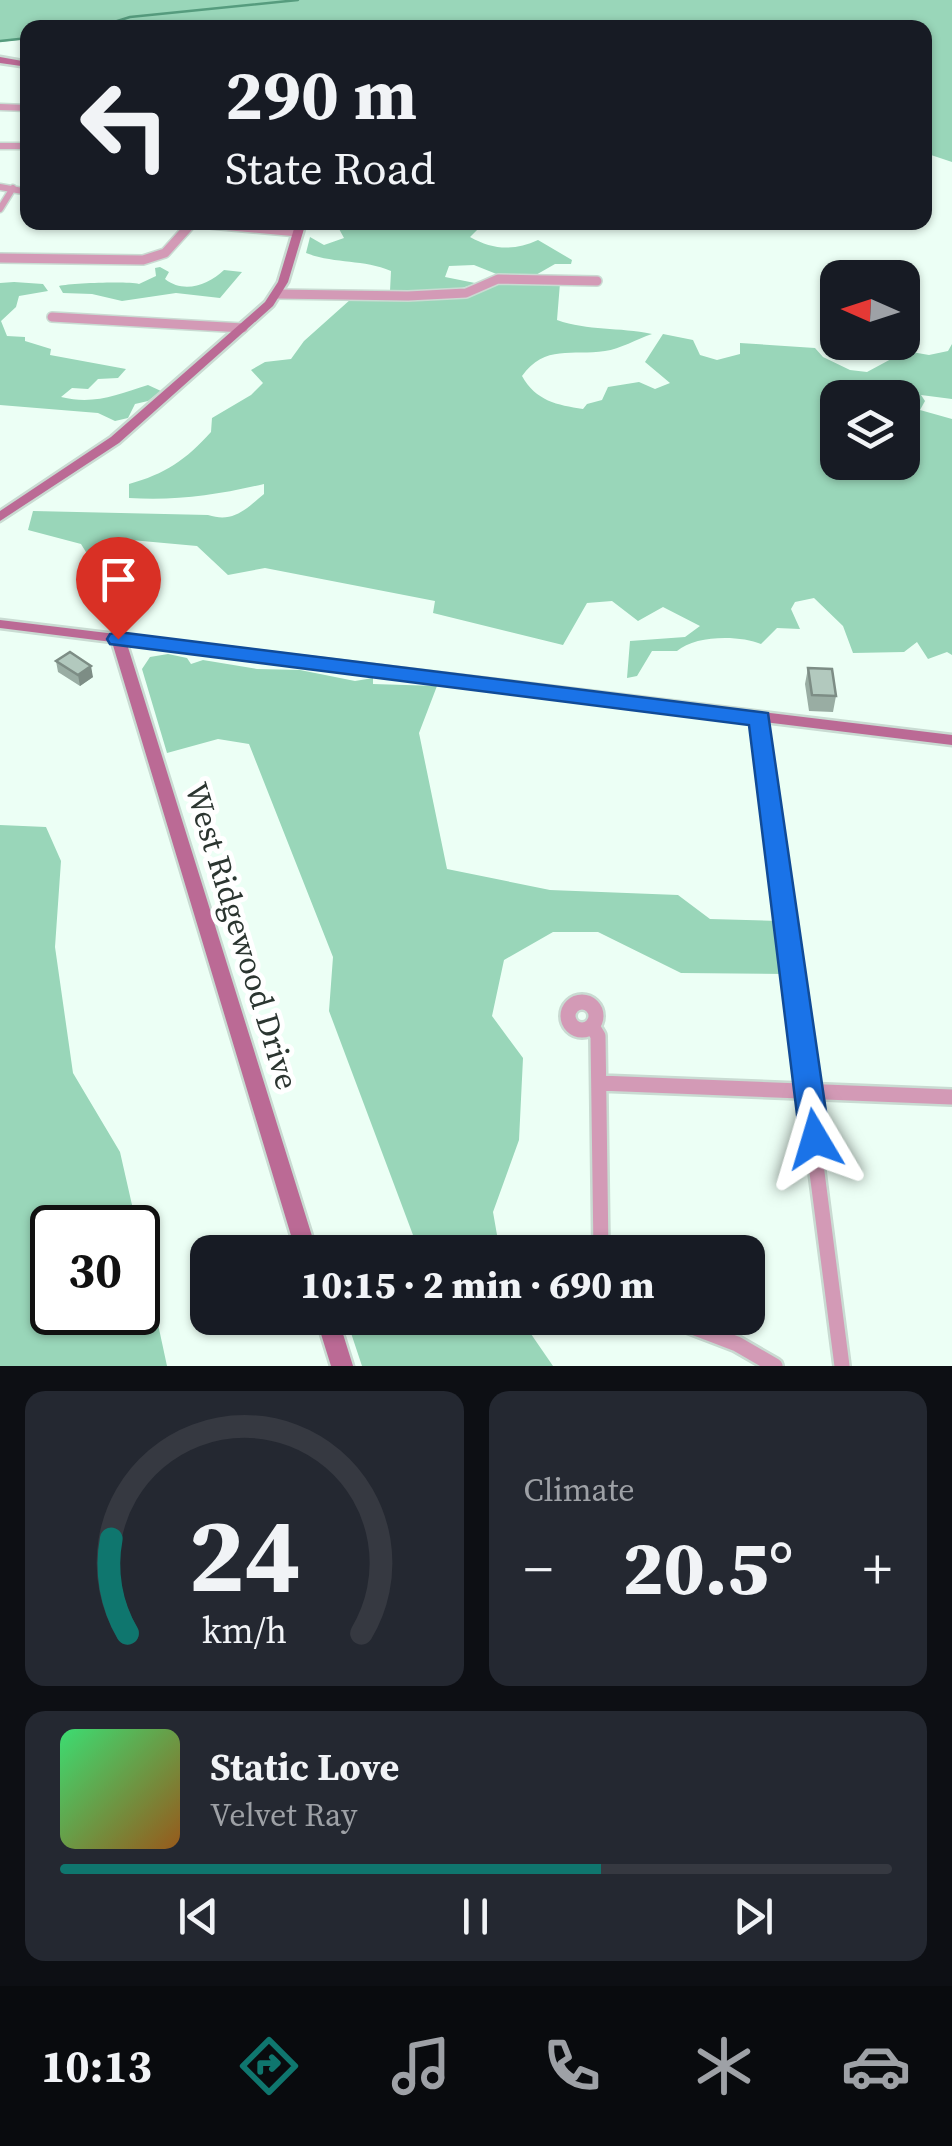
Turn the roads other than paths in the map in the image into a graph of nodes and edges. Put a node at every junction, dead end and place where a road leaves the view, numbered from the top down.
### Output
1 (0, 187) edge
2 (13, 188) junction
3 (20, 190) edge
4 (0, 209) edge
5 (184, 230) edge
6 (299, 230) edge
7 (0, 258) edge
8 (597, 281) dead end
9 (278, 294) junction
10 (52, 317) dead end
11 (243, 328) junction
12 (0, 517) edge
13 (0, 624) edge
14 (118, 639) junction
15 (760, 718) junction
16 (952, 740) edge
17 (592, 1026) dead end
18 (599, 1083) junction
19 (809, 1091) junction
20 (952, 1097) edge
21 (301, 1235) edge
22 (601, 1235) edge
23 (332, 1335) edge
24 (713, 1335) edge
25 (342, 1366) edge
26 (775, 1366) edge
27 (842, 1366) edge

1 - 2 street
2 - 3 street
2 - 4 street
5 - 7 street
6 - 9 main road
8 - 9 street
9 - 11 main road
10 - 11 street
11 - 12 main road
13 - 14 main road
14 - 15 main road
14 - 21 main road, West Ridgewood Drive
15 - 16 main road
15 - 19 street
17 - 18 street
18 - 19 street
18 - 22 street
19 - 20 street
19 - 27 street
23 - 25 main road
24 - 26 street

